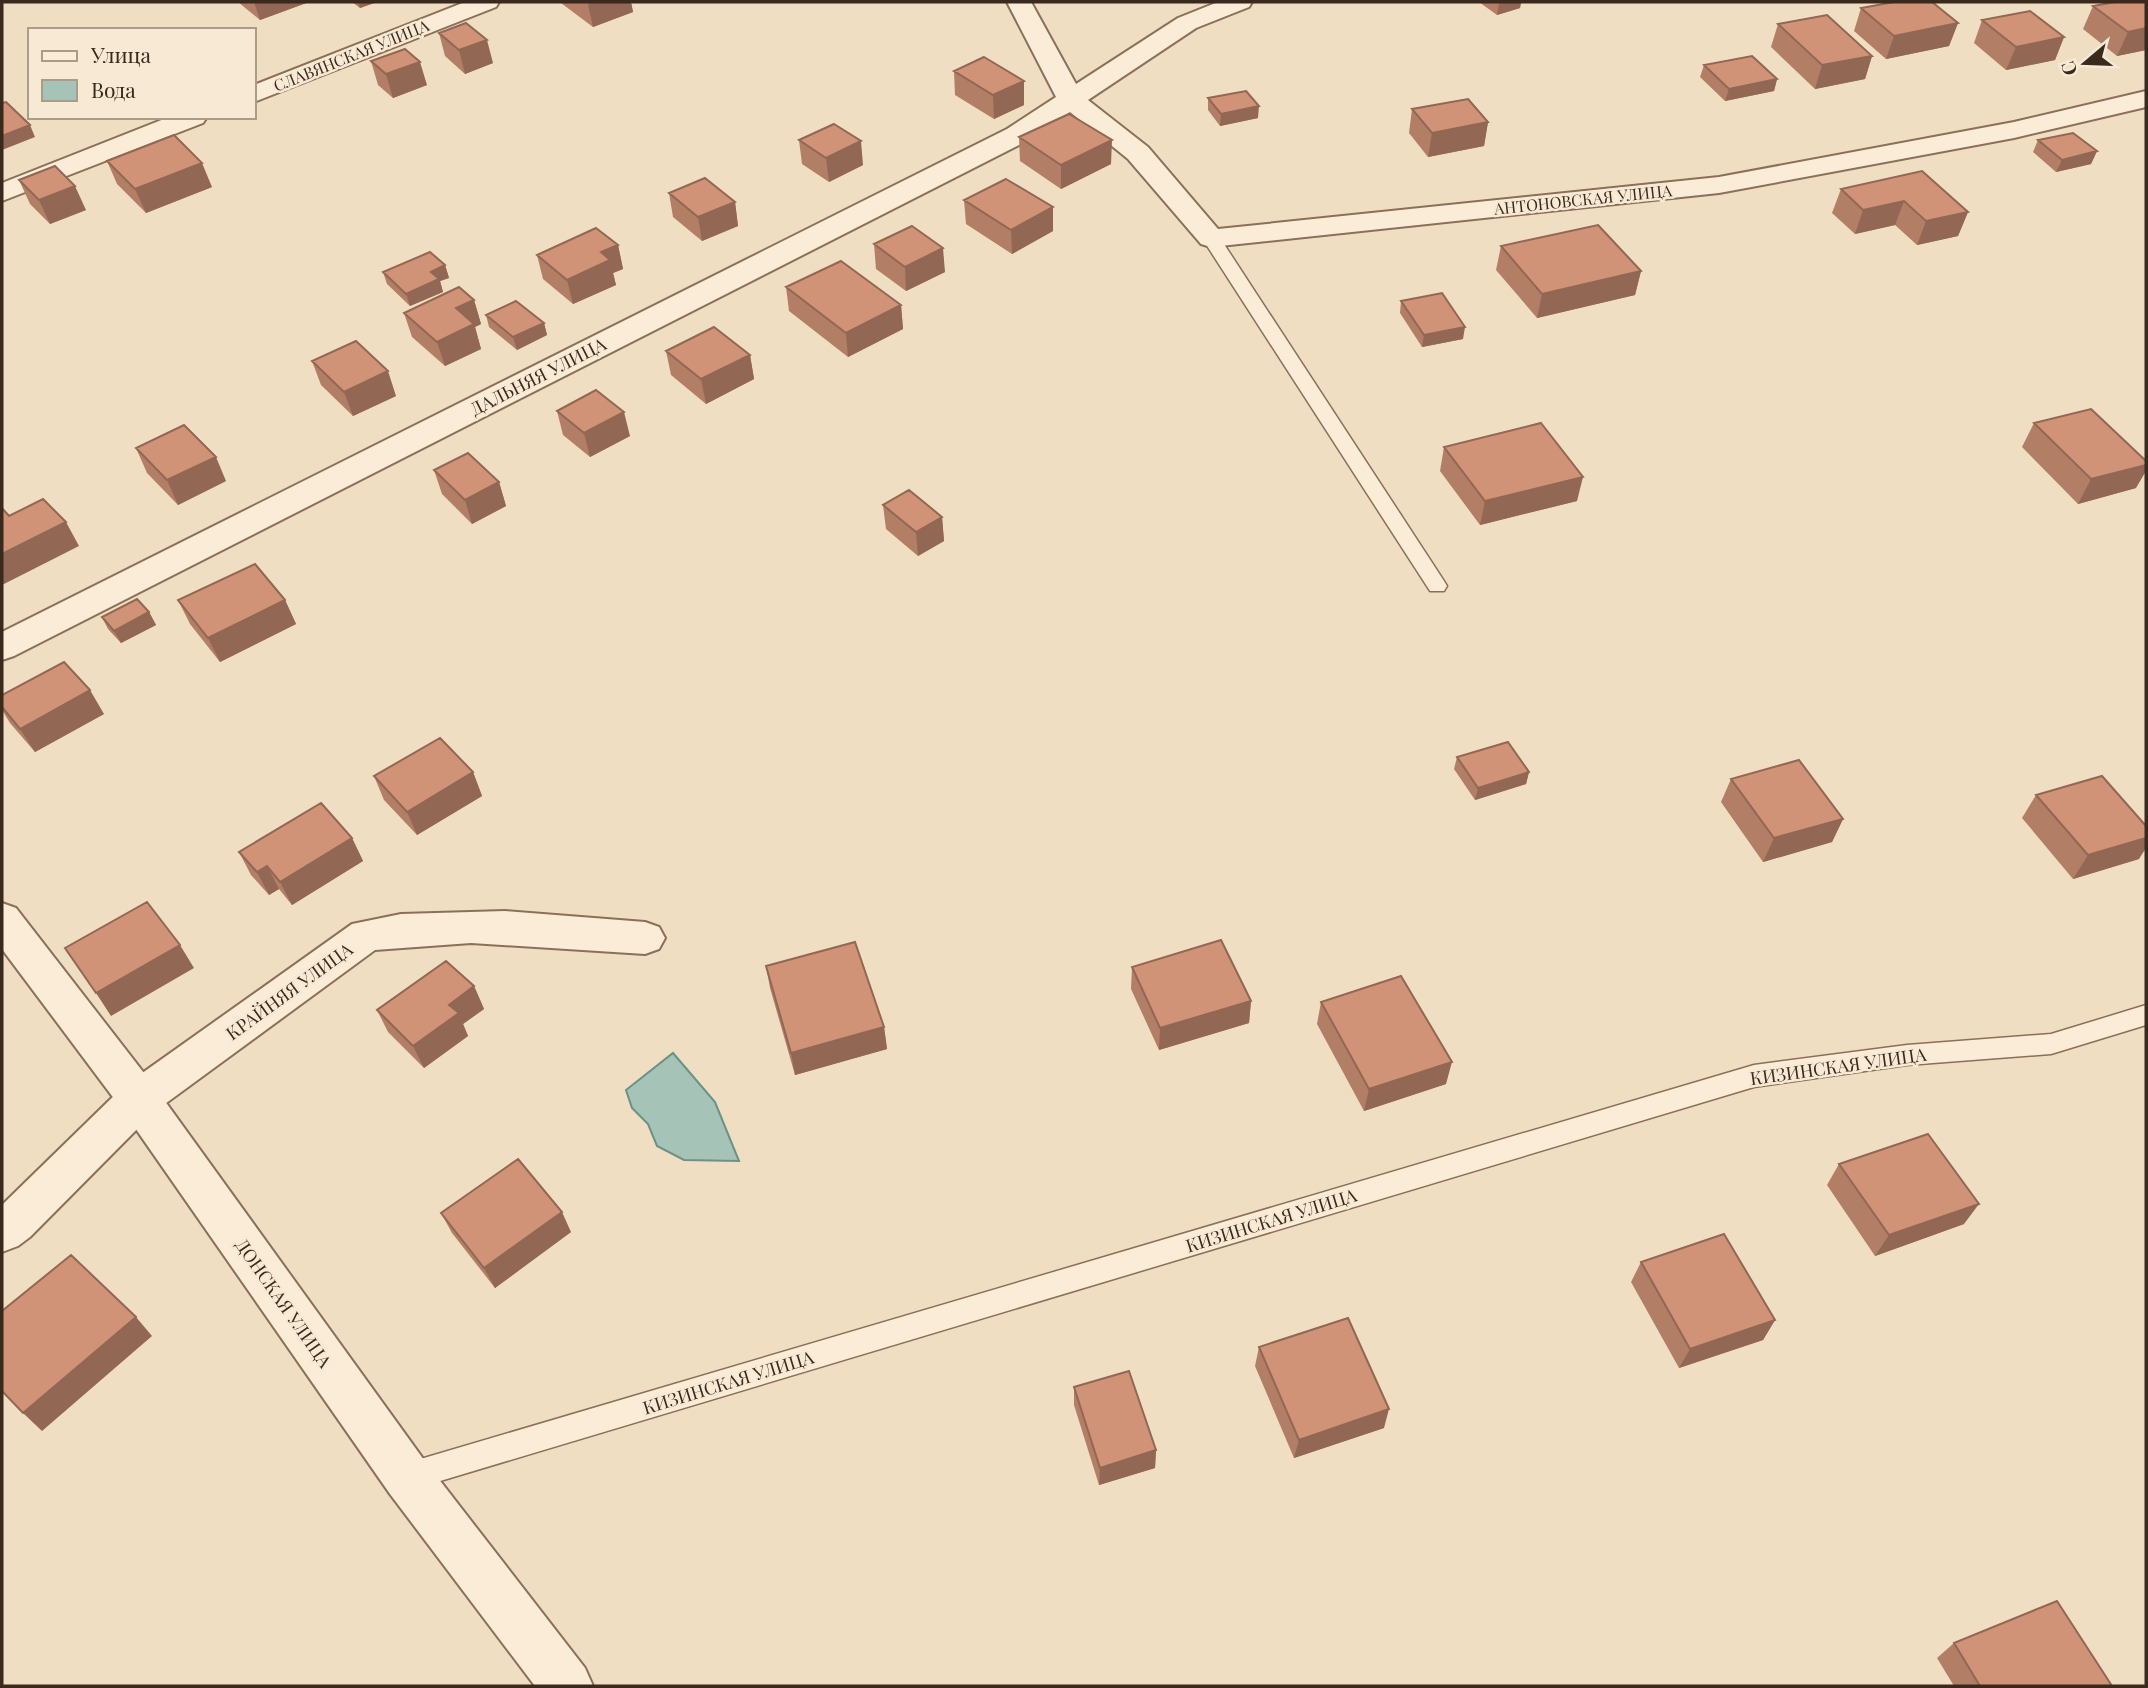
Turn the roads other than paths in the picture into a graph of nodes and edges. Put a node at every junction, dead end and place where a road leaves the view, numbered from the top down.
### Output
1 (487, 2) edge
2 (1019, 2) edge
3 (1240, 2) edge
4 (256, 93) edge
5 (1070, 98) junction
6 (2146, 99) edge
7 (189, 119) edge
8 (2, 193) edge
9 (1211, 237) junction
10 (1437, 586) dead end
11 (2, 647) edge
12 (2, 919) edge
13 (645, 938) dead end
14 (2146, 1015) edge
15 (139, 1099) junction
16 (2, 1232) edge
17 (407, 1477) junction
18 (567, 1686) edge

1 - 4 street, СЛАВЯНСКАЯ УЛИЦА
2 - 5 street
3 - 5 street, ДАЛЬНЯЯ УЛИЦА
5 - 9 street
5 - 11 street, ДАЛЬНЯЯ УЛИЦА
6 - 9 street, АНТОНОВСКАЯ УЛИЦА
7 - 8 street
9 - 10 lane
12 - 15 street, ДОНСКАЯ УЛИЦА
13 - 15 street, КРАЙНЯЯ УЛИЦА
14 - 17 lane, КИЗИНСКАЯ УЛИЦА
15 - 16 street, КРАЙНЯЯ УЛИЦА
15 - 17 street, ДОНСКАЯ УЛИЦА
17 - 18 street, ДОНСКАЯ УЛИЦА

